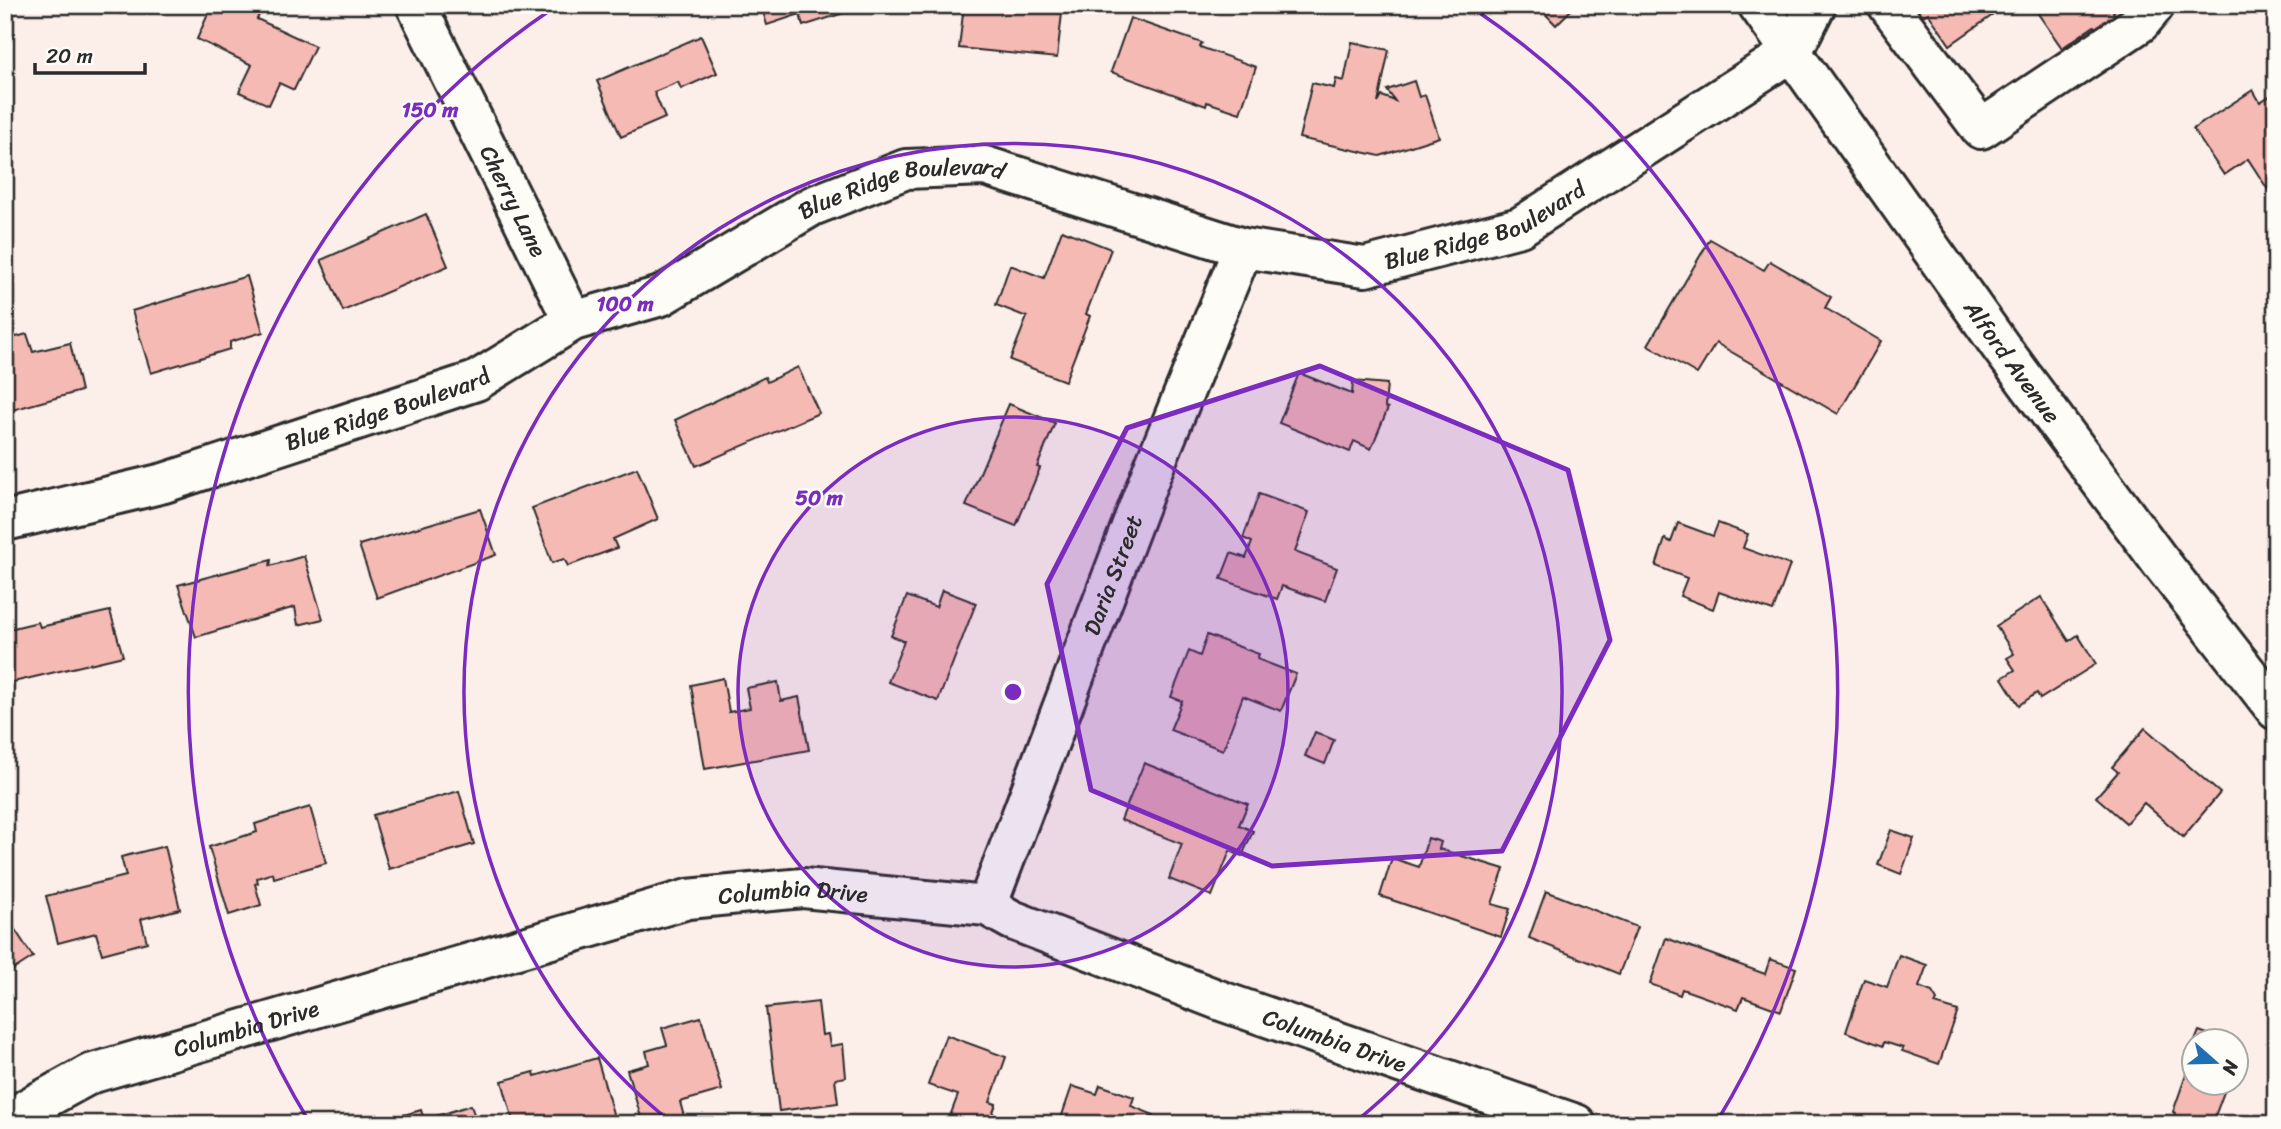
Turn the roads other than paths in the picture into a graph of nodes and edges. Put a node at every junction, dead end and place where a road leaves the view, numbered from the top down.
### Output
1 (416, 5) edge
2 (1758, 5) edge
3 (1816, 5) edge
4 (1888, 5) edge
5 (2155, 5) edge
6 (1792, 52) junction
7 (1242, 248) junction
8 (573, 321) junction
9 (5, 522) edge
10 (2276, 710) edge
11 (987, 906) junction
12 (12, 1124) edge
13 (1576, 1124) edge

1 - 8 street, Cherry Lane
2 - 6 street, Alford Avenue
3 - 6 street
4 - 5 street
6 - 7 street, Blue Ridge Boulevard
6 - 10 street, Alford Avenue
7 - 8 street, Blue Ridge Boulevard
7 - 11 street, Daria Street
8 - 9 street, Blue Ridge Boulevard
11 - 12 street, Columbia Drive
11 - 13 street, Columbia Drive

